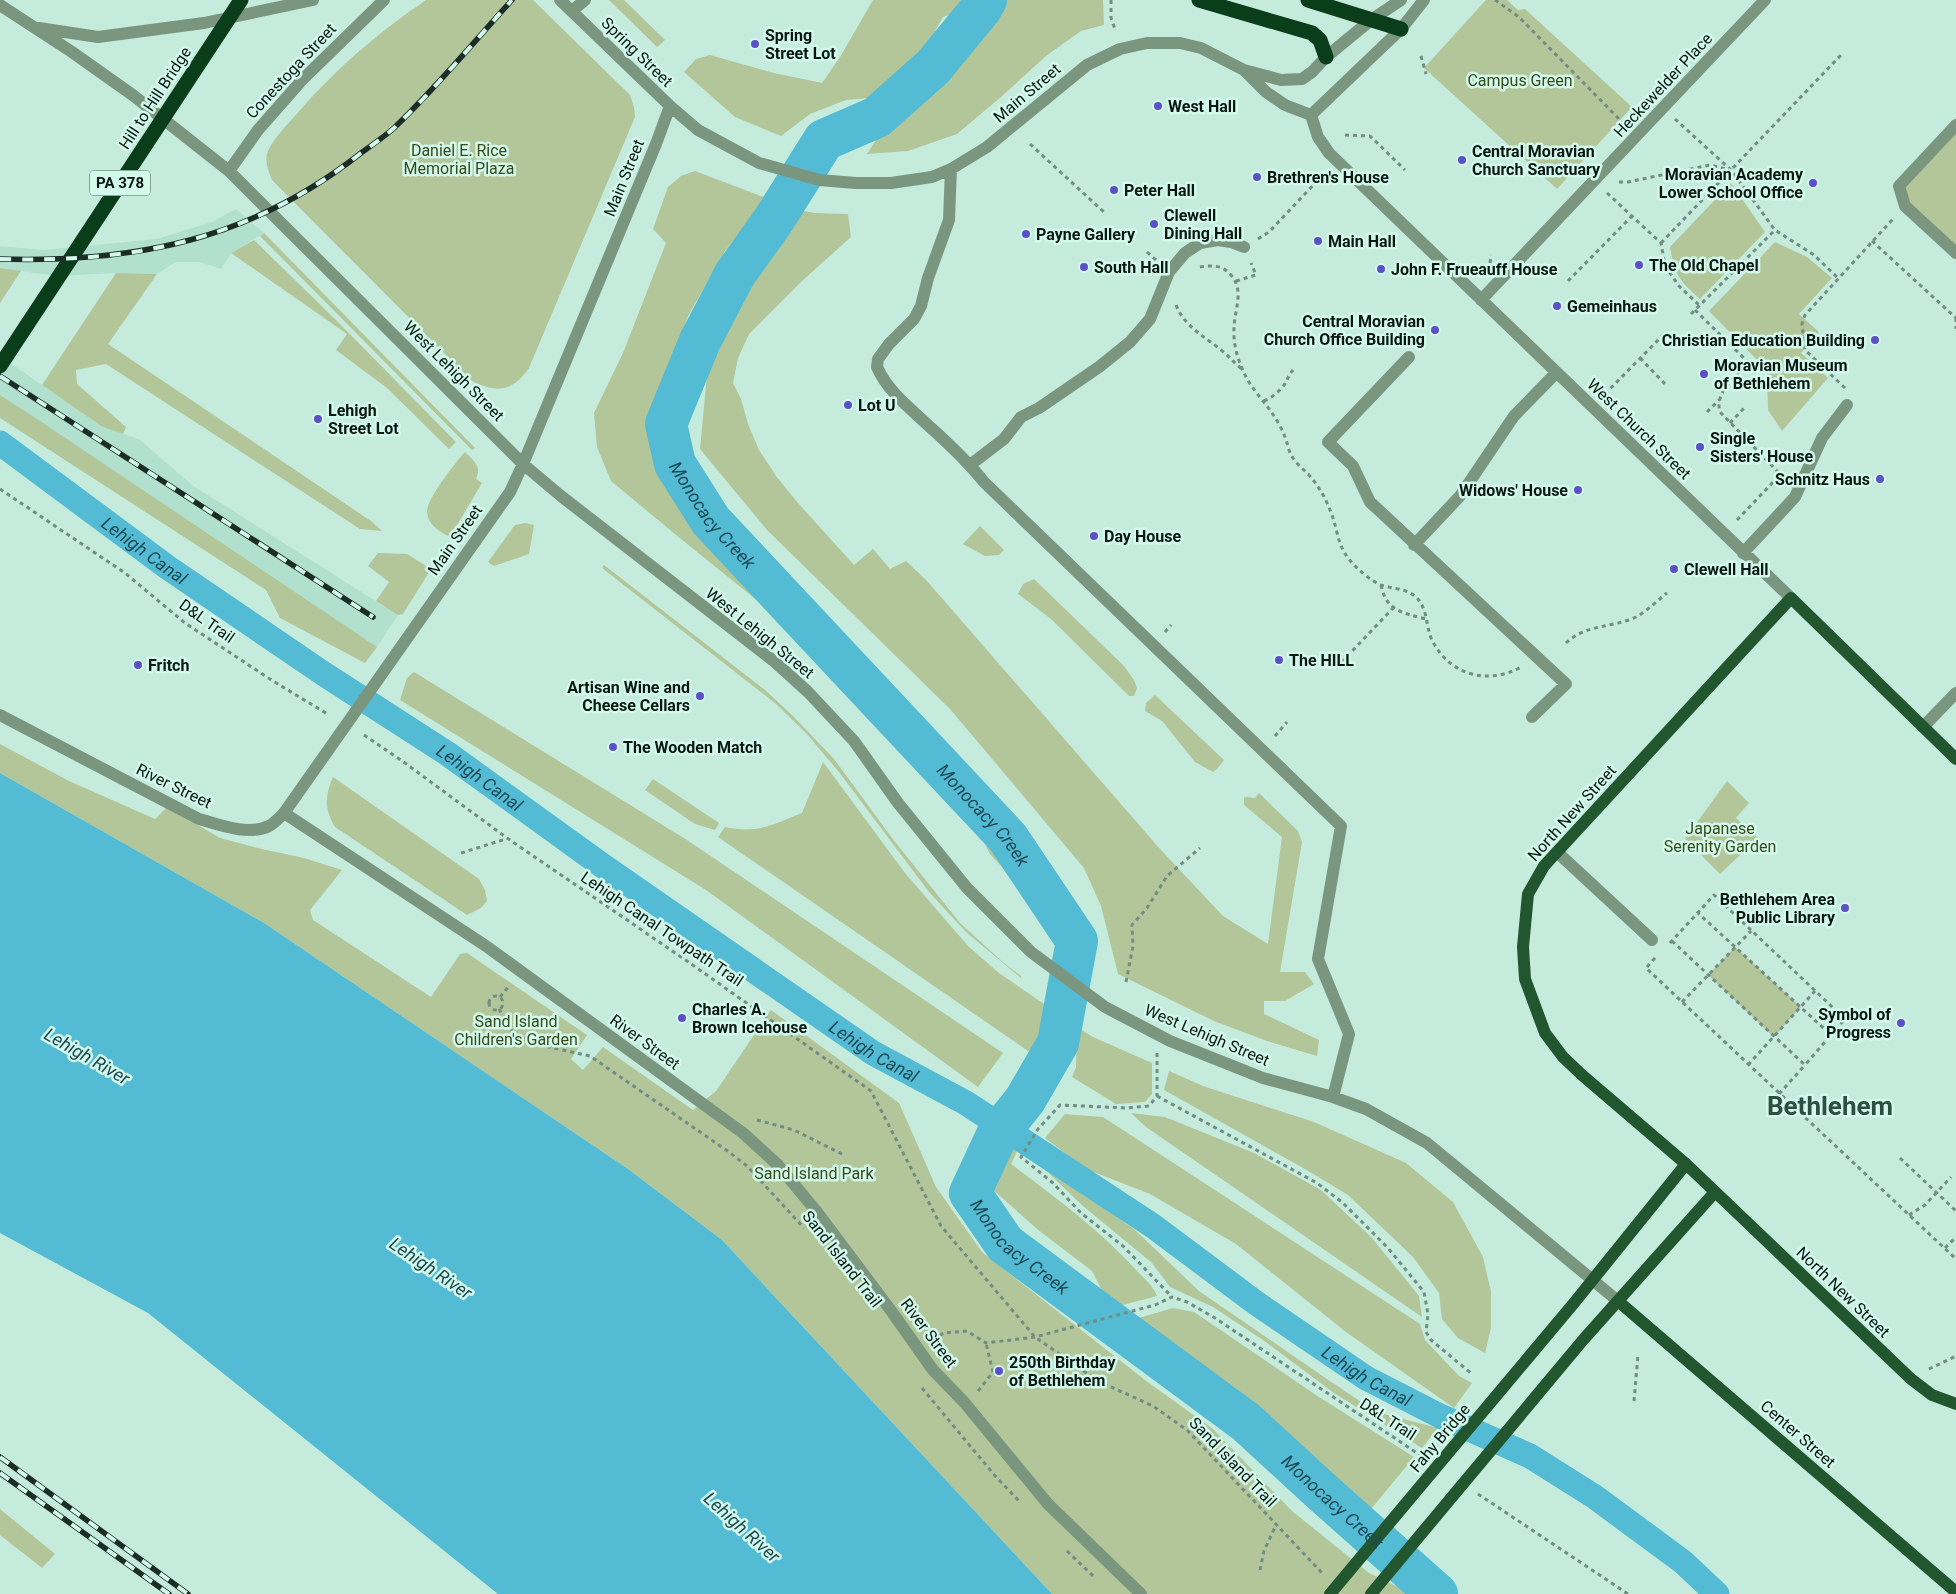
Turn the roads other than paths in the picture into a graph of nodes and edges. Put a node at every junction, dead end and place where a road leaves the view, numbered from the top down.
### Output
1 (241, 0) edge
2 (313, 0) edge
3 (384, 0) edge
4 (560, 0) edge
5 (585, 0) edge
6 (1199, 0) edge
7 (1310, 0) edge
8 (1401, 0) edge
9 (1424, 0) edge
10 (1765, 0) edge
11 (0, 4) edge
12 (572, 11) junction
13 (1371, 20) junction
14 (36, 27) junction
15 (1401, 29) junction
16 (1326, 57) junction
17 (1244, 70) junction
18 (670, 106) junction
19 (1310, 115) junction
20 (1956, 125) edge
21 (951, 170) junction
22 (229, 171) junction
23 (1244, 247) road end
24 (1956, 253) edge
25 (1481, 300) junction
26 (1409, 357) dead end
27 (0, 366) edge
28 (1556, 373) junction
29 (1847, 405) road end
30 (523, 464) junction
31 (970, 465) junction
32 (1414, 544) junction
33 (1743, 553) junction
34 (1791, 598) junction
35 (1956, 693) edge
36 (0, 715) edge
37 (1532, 717) dead end
38 (1923, 727) junction
39 (1956, 758) edge
40 (284, 813) junction
41 (1557, 852) junction
42 (1652, 940) dead end
43 (1333, 1097) junction
44 (1686, 1164) junction
45 (1715, 1192) junction
46 (1593, 1279) junction
47 (1618, 1300) junction
48 (1956, 1404) edge
49 (1956, 1592) edge
50 (1141, 1594) edge
51 (1330, 1594) edge
52 (1371, 1594) edge

1 - 27 highway, Hill to Hill Bridge / PA 378
2 - 14 street, Conestoga Street
3 - 22 street, Conestoga Street
4 - 12 street, Spring Street
5 - 12 street
6 - 16 highway
7 - 13 highway
8 - 13 street, Main Street
9 - 15 street
10 - 25 street, Heckewelder Place
11 - 14 street, West Lehigh Street
12 - 18 street, Spring Street
13 - 15 highway
13 - 16 street, Main Street
14 - 22 street, West Lehigh Street
15 - 19 street
16 - 17 street, Main Street
17 - 19 street, Main Street
17 - 21 street, Main Street
18 - 21 street, Main Street
18 - 30 street, Main Street
19 - 25 street, West Church Street
20 - 24 street
21 - 31 street
22 - 30 street, West Lehigh Street
23 - 31 street
25 - 28 street, West Church Street
26 - 32 street
28 - 32 street
28 - 33 street, West Church Street
29 - 33 street
30 - 40 street, Main Street
30 - 43 street, West Lehigh Street
31 - 43 street
32 - 37 street
33 - 34 street, West Church Street
34 - 38 main road, West Church Street
34 - 41 main road, North New Street
35 - 38 street
36 - 40 street, River Street
38 - 39 main road, West Church Street
40 - 50 street, River Street
41 - 42 street
41 - 44 main road, North New Street
43 - 46 street, West Lehigh Street
44 - 45 main road, North New Street
44 - 46 main road
45 - 47 main road
45 - 48 main road, North New Street
46 - 47 street, West Lehigh Street
46 - 51 main road, Fahy Bridge
47 - 49 main road, Center Street
47 - 52 main road

